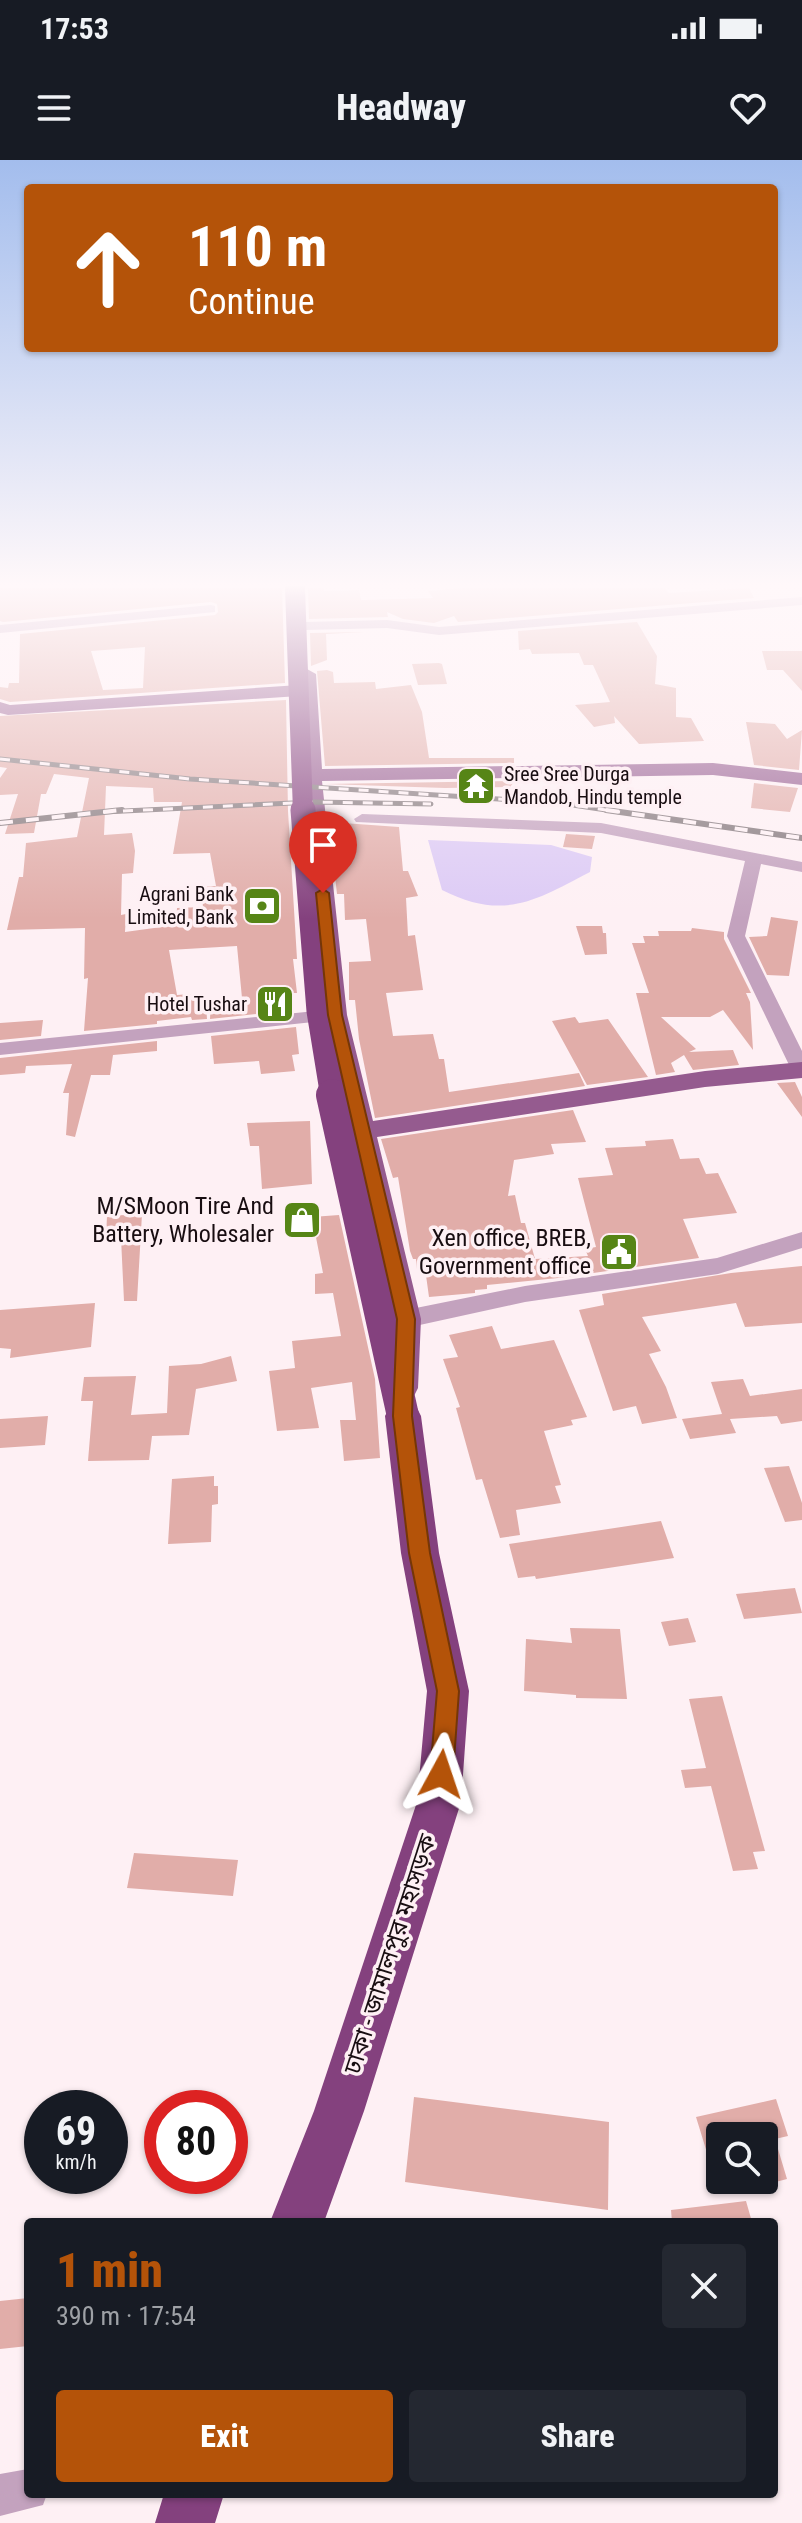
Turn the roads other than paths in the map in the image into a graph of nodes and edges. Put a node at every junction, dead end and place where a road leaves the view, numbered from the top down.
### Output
1 (193, 698) edge
2 (299, 698) edge
3 (309, 698) edge
4 (0, 707) edge
5 (314, 775) junction
6 (802, 779) edge
7 (362, 819) dead end
8 (754, 857) junction
9 (802, 867) edge
10 (335, 1015) junction
11 (0, 1049) edge
12 (801, 1069) edge
13 (362, 1131) junction
14 (802, 1240) edge
15 (406, 1319) junction
16 (403, 1416) junction
17 (298, 2218) edge
18 (24, 2491) edge
19 (0, 2495) edge

1 - 4 main road
2 - 16 highway, ঢাকা - জামালপুর মহাসড়ক, bridge
3 - 5 main road
5 - 6 main road
5 - 10 main road
7 - 8 street
8 - 9 street
8 - 12 street
10 - 11 street
10 - 13 main road
12 - 13 main road
13 - 15 main road
14 - 15 street
15 - 16 main road
16 - 17 highway, ঢাকা - জামালপুর মহাসড়ক
18 - 19 street

